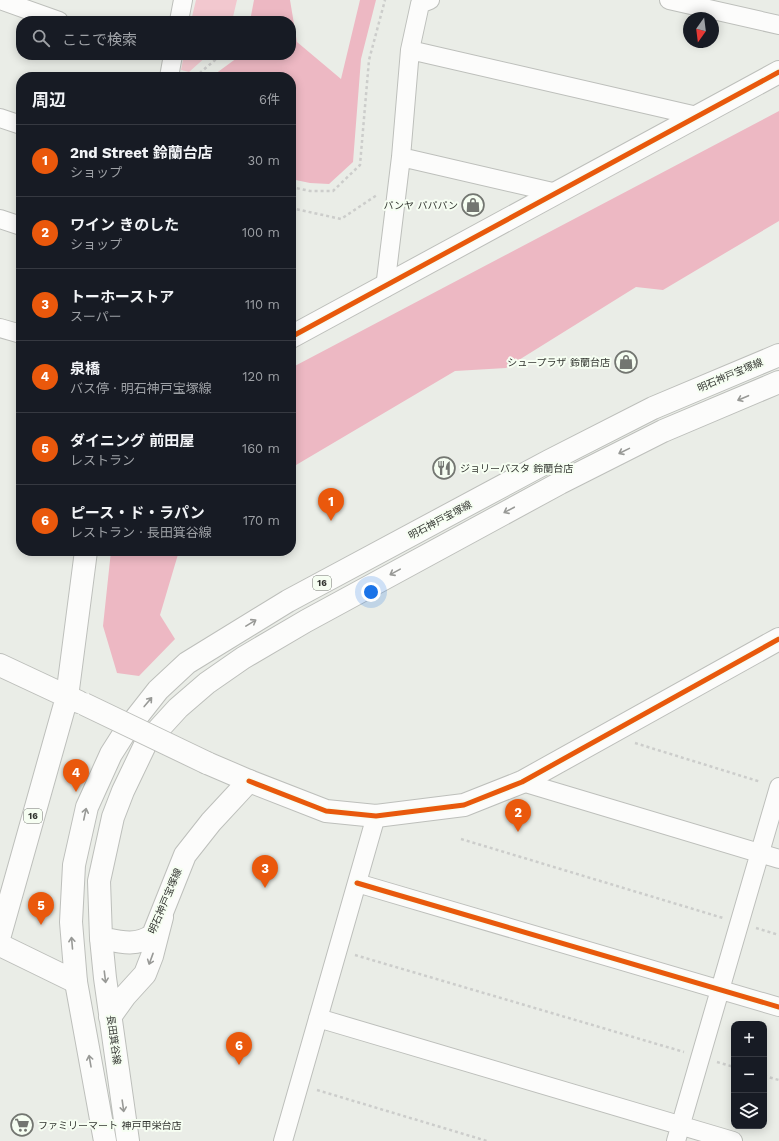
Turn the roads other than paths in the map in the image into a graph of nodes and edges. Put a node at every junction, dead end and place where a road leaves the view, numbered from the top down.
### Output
1 (0, 0) edge
2 (183, 0) edge
3 (430, 0) edge
4 (669, 0) edge
5 (45, 16) edge
6 (180, 16) edge
7 (779, 25) edge
8 (410, 50) junction
9 (779, 72) edge
10 (697, 116) junction
11 (0, 118) edge
12 (16, 123) edge
13 (401, 156) junction
14 (556, 193) junction
15 (0, 219) edge
16 (16, 224) edge
17 (385, 288) junction
18 (0, 328) edge
19 (16, 333) edge
20 (296, 334) edge
21 (779, 355) edge
22 (779, 382) edge
23 (86, 556) edge
24 (779, 639) edge
25 (0, 666) edge
26 (75, 701) junction
27 (249, 781) junction
28 (522, 782) junction
29 (779, 788) edge
30 (376, 816) junction
31 (760, 853) junction
32 (779, 859) edge
33 (356, 883) junction
34 (164, 908) junction
35 (0, 935) edge
36 (101, 938) junction
37 (0, 945) edge
38 (76, 982) junction
39 (720, 990) junction
40 (779, 1007) edge
41 (110, 1017) junction
42 (318, 1018) junction
43 (678, 1133) edge
44 (105, 1141) edge
45 (128, 1141) edge
46 (283, 1141) edge
47 (733, 1141) edge

1 - 5 street
2 - 6 street
3 - 8 street
4 - 7 street
8 - 10 street
8 - 13 street
9 - 10 main road
10 - 14 main road
11 - 12 street
13 - 14 street
13 - 17 street
14 - 17 main road
15 - 16 street
17 - 20 main road
18 - 19 street
38 -> 21 main road, 明石神戸宝塚線 / 16
22 -> 36 main road
23 - 26 main road
24 - 28 main road
25 - 26 main road
26 - 27 main road, bridge
26 - 35 main road, 16
27 - 30 main road
27 - 34 main road, 明石神戸宝塚線
28 - 30 main road
28 - 31 street
29 - 31 street
30 - 33 street
31 - 32 street
31 - 39 street
33 - 39 street
33 - 42 street
34 - 36 main road, 明石神戸宝塚線
34 -> 41 main road
36 -> 41 main road, 長田箕谷線
37 - 38 main road
44 -> 38 main road
39 - 40 street
39 - 43 street
41 -> 45 main road, 長田箕谷線
42 - 43 street
42 - 46 street
43 - 47 street

